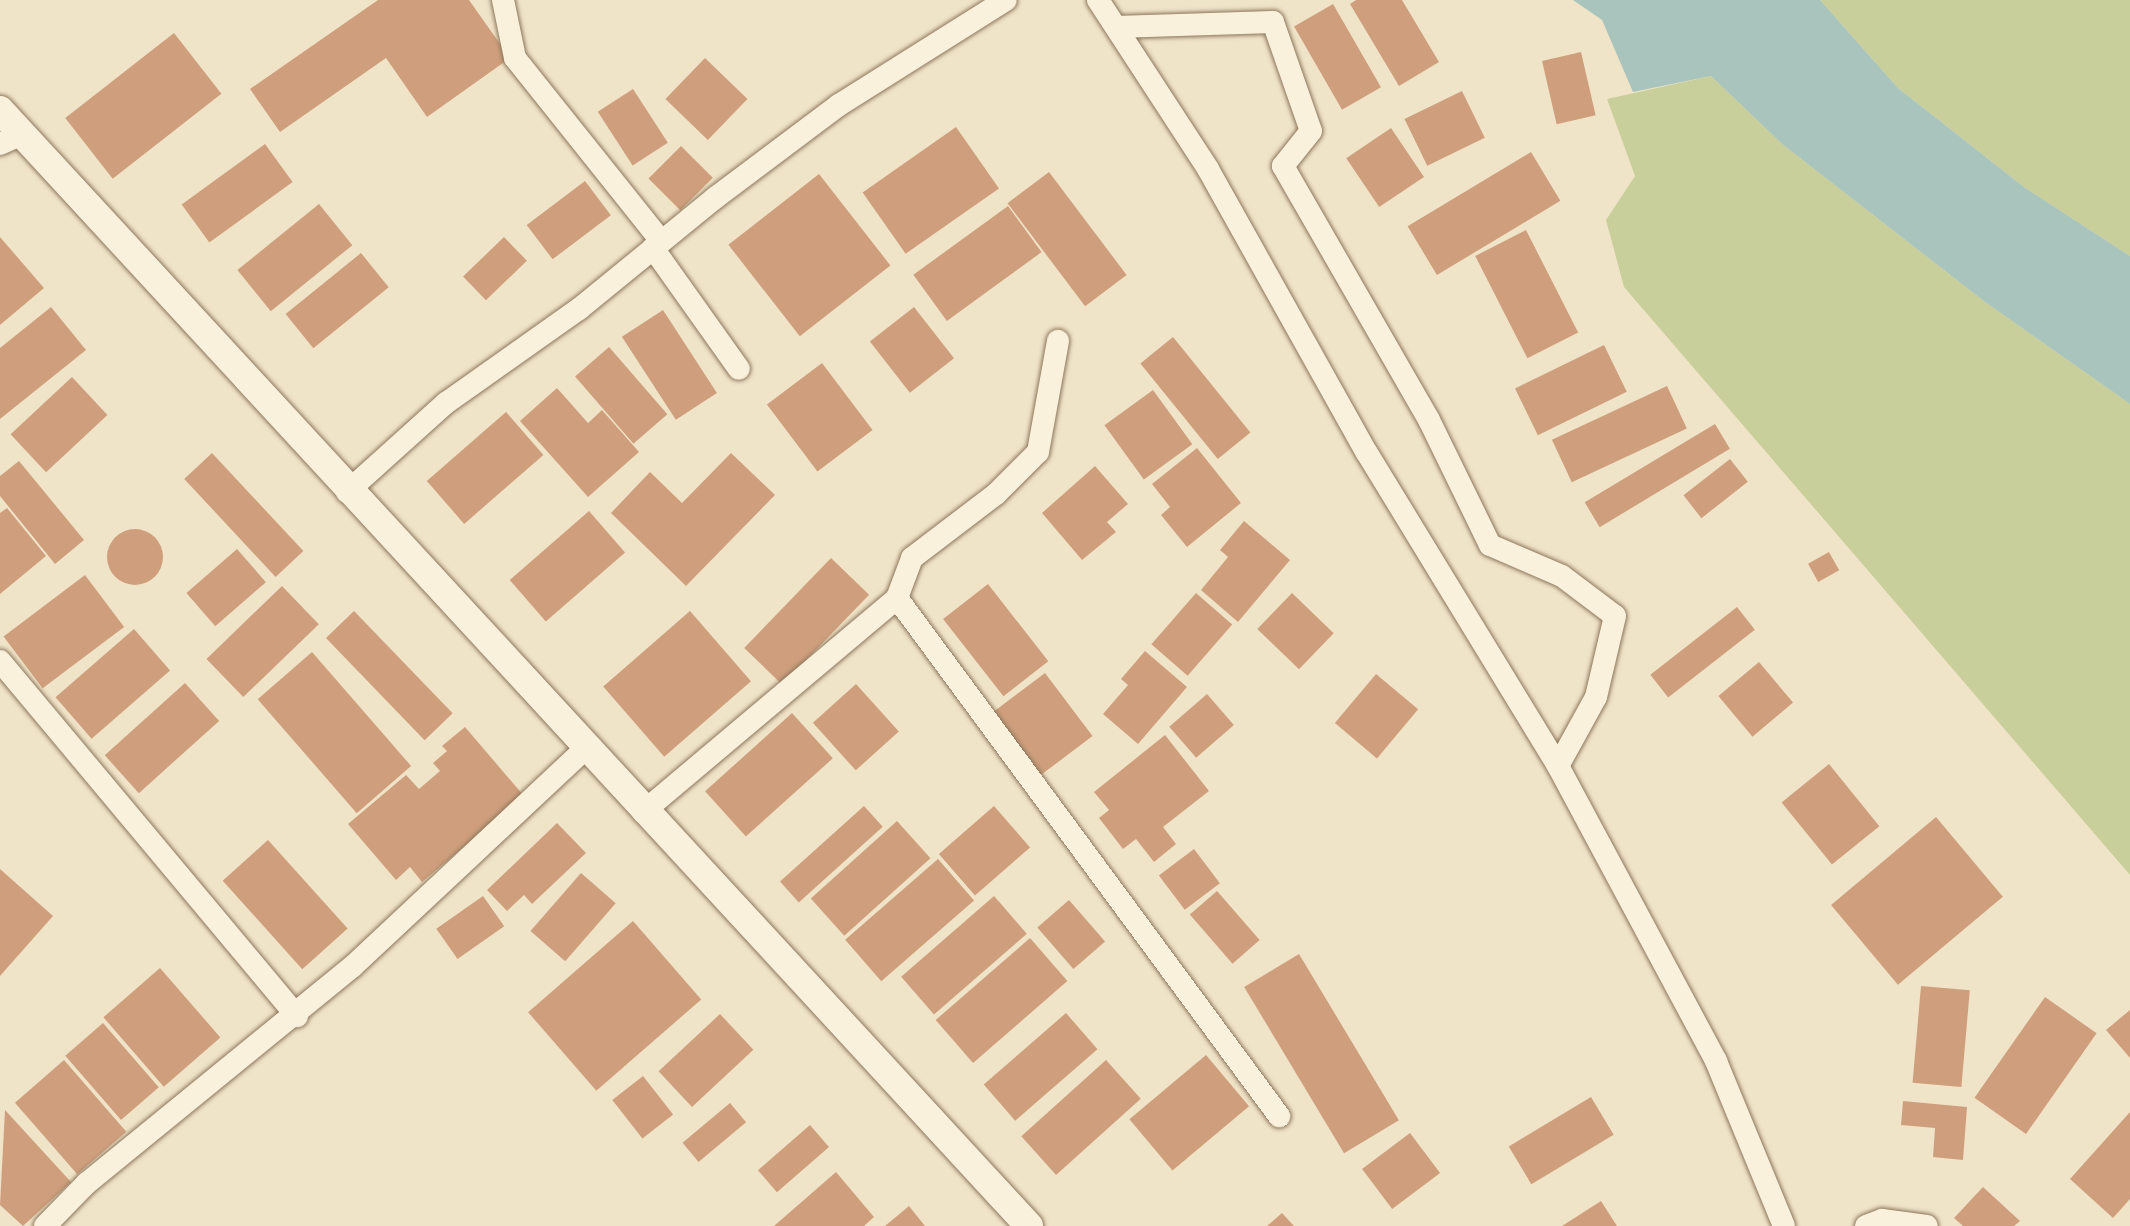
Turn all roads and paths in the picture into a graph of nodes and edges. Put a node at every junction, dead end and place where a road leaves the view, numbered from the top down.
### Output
1 (503, 0) edge
2 (1006, 0) edge
3 (1098, 0) edge
4 (1116, 27) junction
5 (0, 110) edge
6 (11, 139) edge
7 (657, 245) junction
8 (1058, 341) dead end
9 (739, 369) dead end
10 (347, 492) junction
11 (897, 598) junction
12 (0, 661) edge
13 (585, 749) junction
14 (1558, 766) junction
15 (643, 812) junction
16 (297, 1016) junction
17 (1279, 1116) dead end
18 (45, 1226) edge
19 (1029, 1226) edge
20 (1784, 1226) edge
21 (1866, 1226) edge
22 (1927, 1226) edge

1 - 7 street
2 - 7 street
3 - 4 street
4 - 14 street
4 - 14 street
5 - 6 street
6 - 10 street
7 - 9 street
7 - 10 street
8 - 11 street
10 - 13 street
11 - 15 street
11 - 17 street
12 - 16 street
13 - 15 street
13 - 16 street
14 - 20 street
15 - 19 street
16 - 18 street
21 - 22 street

